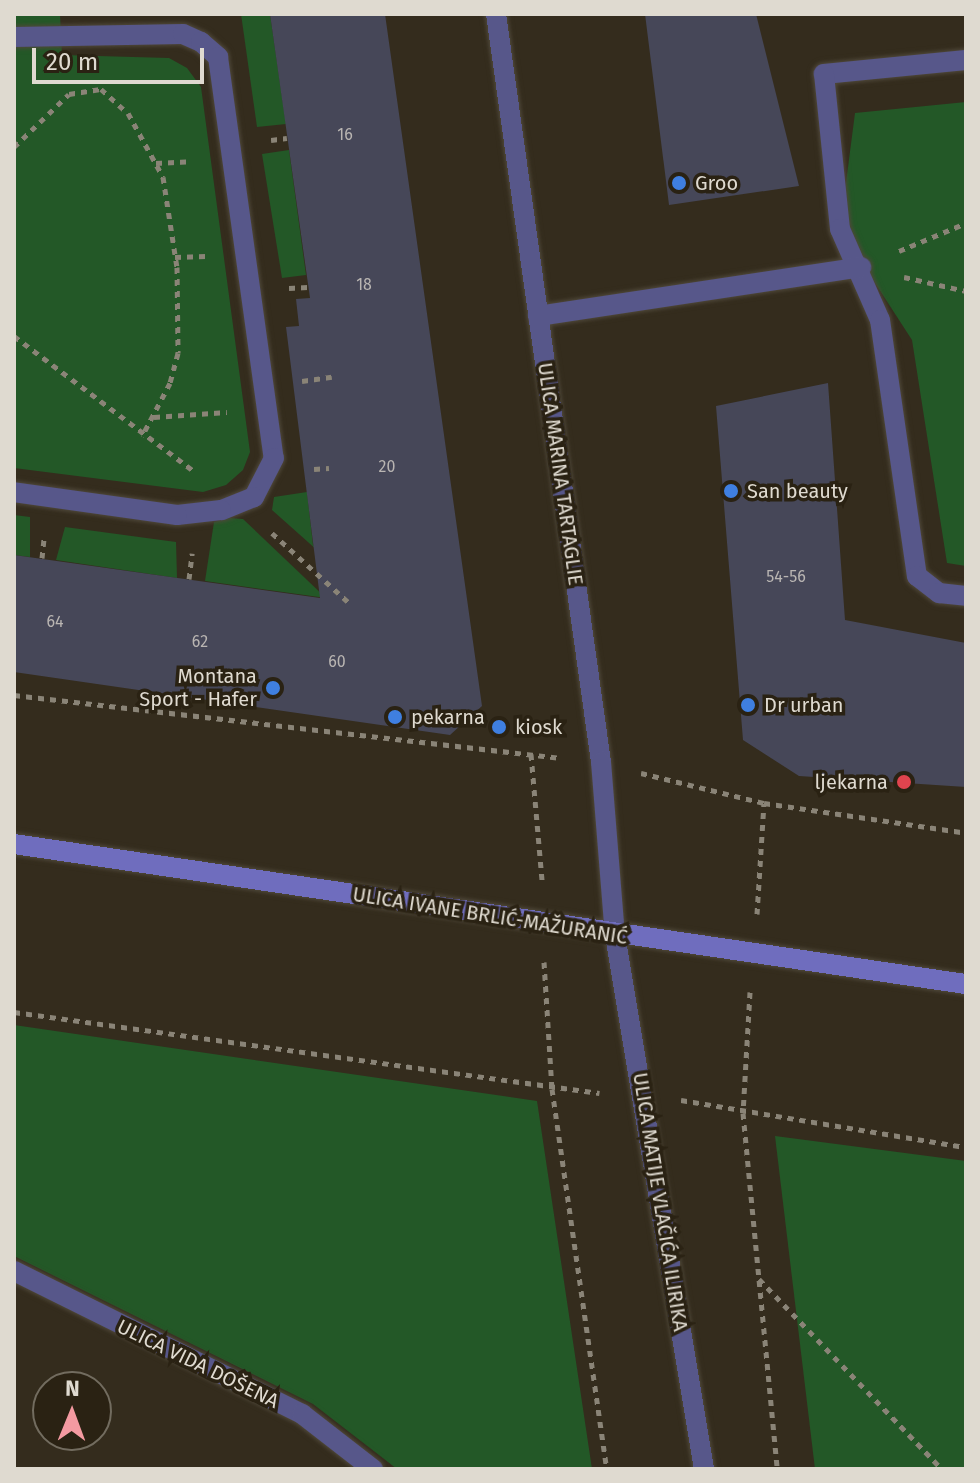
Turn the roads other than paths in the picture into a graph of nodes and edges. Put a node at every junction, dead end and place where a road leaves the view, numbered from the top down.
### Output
1 (496, 14) edge
2 (14, 37) edge
3 (966, 60) edge
4 (861, 267) junction
5 (538, 316) junction
6 (14, 492) edge
7 (966, 596) edge
8 (14, 844) edge
9 (615, 935) junction
10 (966, 984) edge
11 (14, 1271) edge
12 (373, 1469) edge
13 (704, 1469) edge

1 - 5 street, ULICA MARINA TARTAGLIE
2 - 6 street
3 - 4 street
4 - 5 street
4 - 7 street
5 - 9 street, ULICA MARINA TARTAGLIE
8 - 9 street, ULICA IVANE BRLIĆ-MAŽURANIĆ
9 - 10 street, ULICA IVANE BRLIĆ-MAŽURANIĆ
9 - 13 street, ULICA MATIJE VLAČIĆA ILIRIKA
11 - 12 street, ULICA VIDA DOŠENA

